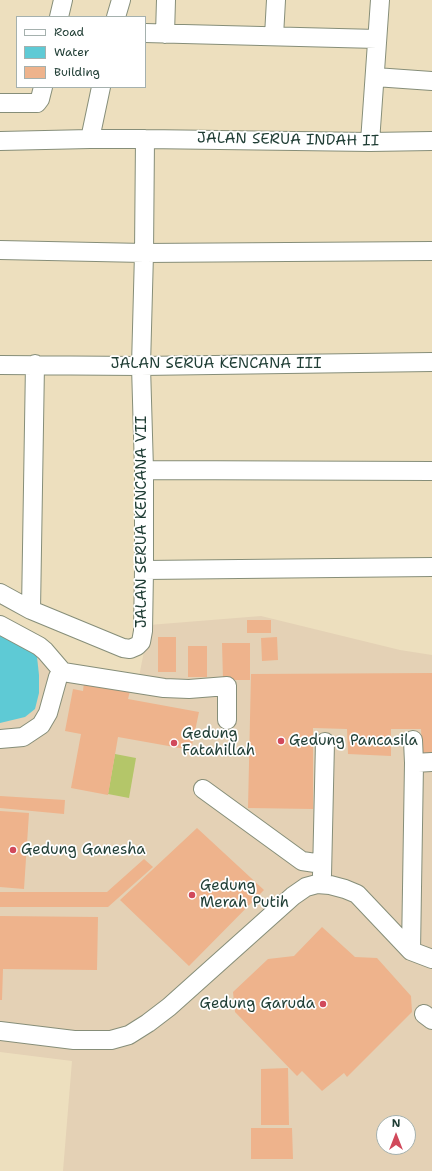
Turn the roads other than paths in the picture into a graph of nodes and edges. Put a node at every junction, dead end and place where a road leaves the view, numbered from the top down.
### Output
1 (63, 0) edge
2 (121, 0) edge
3 (166, 0) edge
4 (276, 0) edge
5 (380, 0) edge
6 (60, 16) edge
7 (116, 16) edge
8 (146, 33) edge
9 (165, 34) junction
10 (274, 36) junction
11 (377, 39) junction
12 (375, 77) junction
13 (432, 81) edge
14 (101, 88) edge
15 (40, 95) edge
16 (0, 103) edge
17 (90, 139) junction
18 (145, 139) junction
19 (0, 141) edge
20 (432, 141) edge
21 (370, 142) junction
22 (0, 250) edge
23 (432, 251) edge
24 (144, 253) junction
25 (432, 362) edge
26 (34, 364) junction
27 (0, 365) edge
28 (141, 366) junction
29 (144, 470) junction
30 (432, 471) edge
31 (432, 567) edge
32 (144, 570) junction
33 (0, 593) edge
34 (32, 610) junction
35 (0, 625) edge
36 (63, 672) junction
37 (227, 720) dead end
38 (0, 739) edge
39 (413, 740) dead end
40 (325, 742) dead end
41 (423, 763) edge
42 (203, 789) dead end
43 (322, 864) junction
44 (321, 884) junction
45 (411, 951) junction
46 (432, 959) edge
47 (0, 1031) edge

1 - 6 street
2 - 7 street
3 - 9 street
4 - 10 street
5 - 11 street
8 - 9 street
9 - 10 street
10 - 11 street
11 - 12 street
12 - 13 street
12 - 21 street
14 - 17 street
15 - 16 street
17 - 18 street
17 - 19 street
18 - 21 street, JALAN SERUA INDAH II
18 - 24 street, JALAN SERUA KENCANA VII
20 - 21 street, JALAN SERUA INDAH II
22 - 24 street
23 - 24 street
24 - 28 street, JALAN SERUA KENCANA VII
25 - 28 street, JALAN SERUA KENCANA III
26 - 27 street, JALAN SERUA KENCANA III
26 - 28 street, JALAN SERUA KENCANA III
26 - 34 street
28 - 29 street, JALAN SERUA KENCANA VII
29 - 30 street
29 - 32 street, JALAN SERUA KENCANA VII
31 - 32 street
32 - 34 street, JALAN SERUA KENCANA VII
33 - 34 street, JALAN SERUA KENCANA VII
35 - 36 street
36 - 37 street
36 - 38 street
39 - 41 street
40 - 43 street
41 - 45 street
42 - 43 street
43 - 44 street
44 - 45 street
44 - 47 street
45 - 46 street

